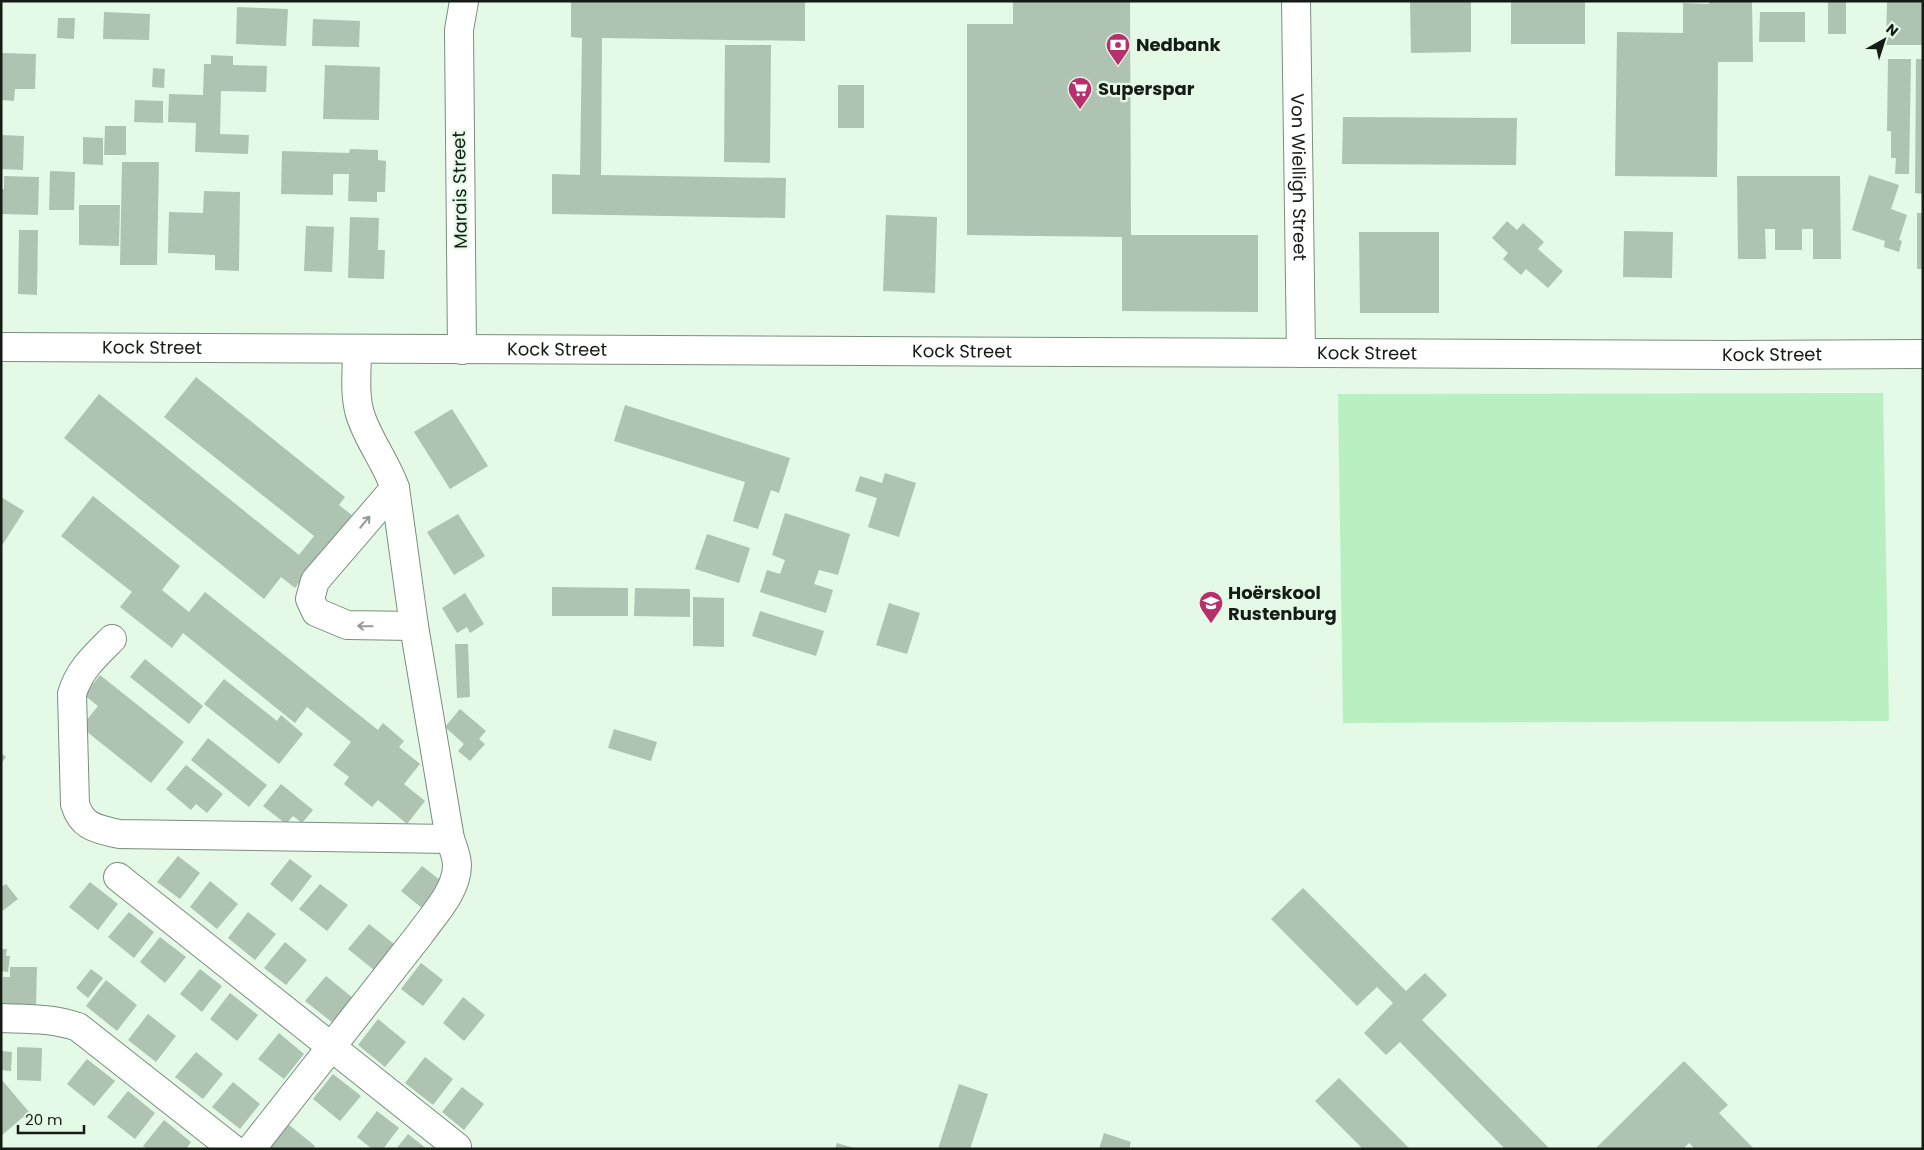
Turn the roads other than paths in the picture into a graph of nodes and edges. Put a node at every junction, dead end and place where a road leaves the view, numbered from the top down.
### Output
1 (453, 1) edge
2 (464, 1) edge
3 (1296, 1) edge
4 (459, 30) junction
5 (1, 347) edge
6 (358, 349) junction
7 (462, 350) junction
8 (1301, 353) junction
9 (1923, 354) edge
10 (395, 488) junction
11 (414, 626) junction
12 (112, 639) dead end
13 (450, 839) junction
14 (118, 877) dead end
15 (1, 1018) edge
16 (331, 1046) junction
17 (457, 1147) dead end
18 (233, 1149) edge
19 (251, 1149) edge

1 - 4 street, Marais Street
2 - 4 street, Marais Street
3 - 8 street, Von Wielligh Street
4 - 7 street, Marais Street
5 - 6 street, Kock Street
6 - 7 street, Kock Street
6 - 10 street
7 - 8 street, Kock Street
8 - 9 street, Kock Street
10 - 11 street
11 -> 10 street
11 - 13 street
12 - 13 street
13 - 16 street
14 - 16 street
15 - 18 street
16 - 17 street
16 - 19 street

